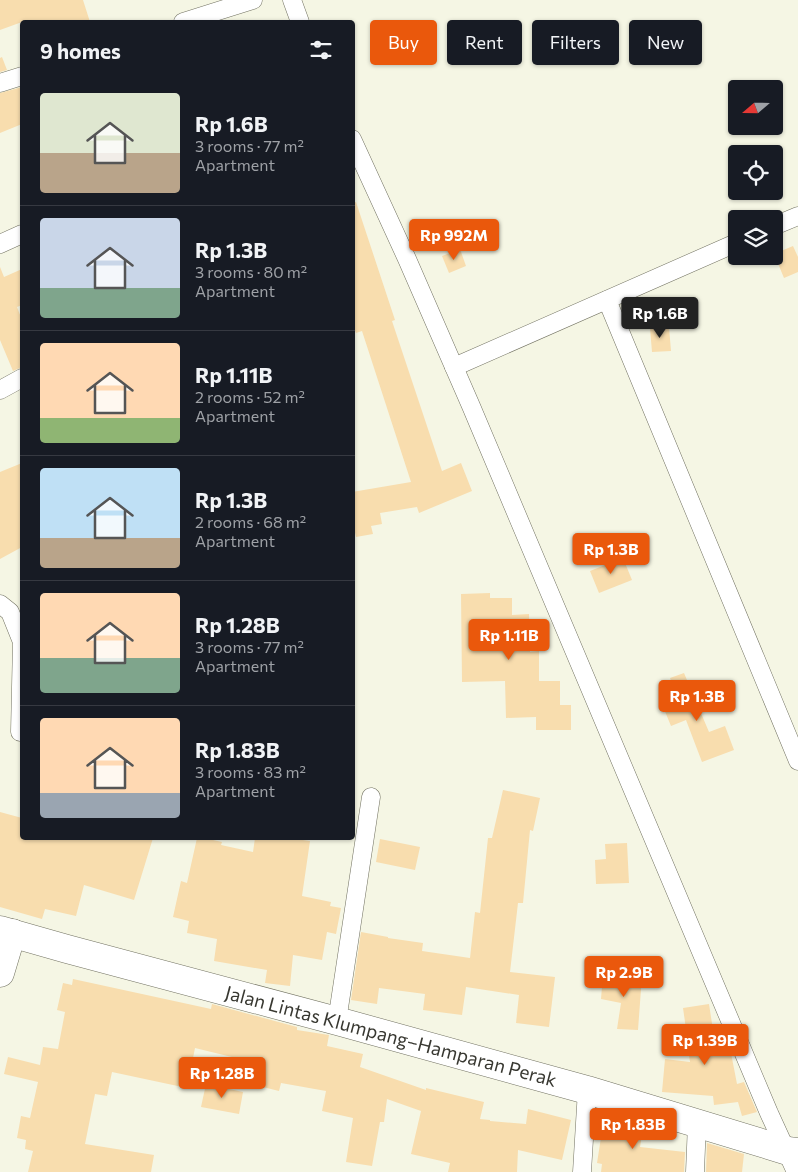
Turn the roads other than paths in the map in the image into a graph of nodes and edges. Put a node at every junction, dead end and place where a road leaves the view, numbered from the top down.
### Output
1 (253, 0) edge
2 (292, 0) edge
3 (189, 20) edge
4 (299, 20) edge
5 (20, 77) edge
6 (0, 83) edge
7 (355, 145) edge
8 (798, 216) edge
9 (783, 222) edge
10 (20, 235) edge
11 (0, 244) edge
12 (728, 247) edge
13 (607, 300) junction
14 (454, 367) junction
15 (20, 379) edge
16 (0, 390) edge
17 (0, 604) edge
18 (20, 637) edge
19 (798, 761) edge
20 (371, 797) dead end
21 (6, 932) edge
22 (0, 973) edge
23 (337, 1021) junction
24 (587, 1090) junction
25 (697, 1122) junction
26 (794, 1158) edge
27 (582, 1172) edge
28 (696, 1172) edge

1 - 3 street
2 - 4 street
5 - 6 street
7 - 14 street
8 - 9 street
10 - 11 street
12 - 13 street
13 - 14 street
13 - 19 street
14 - 26 street
15 - 16 street
17 - 18 street
20 - 23 street
21 - 22 main road
21 - 23 main road, Jalan Lintas Klumpang–Hamparan Perak
23 - 24 main road, Jalan Lintas Klumpang–Hamparan Perak
24 - 25 main road, Jalan Lintas Klumpang–Hamparan Perak
24 - 27 street
25 - 26 main road, Jalan Lintas Klumpang–Hamparan Perak
25 - 28 street

